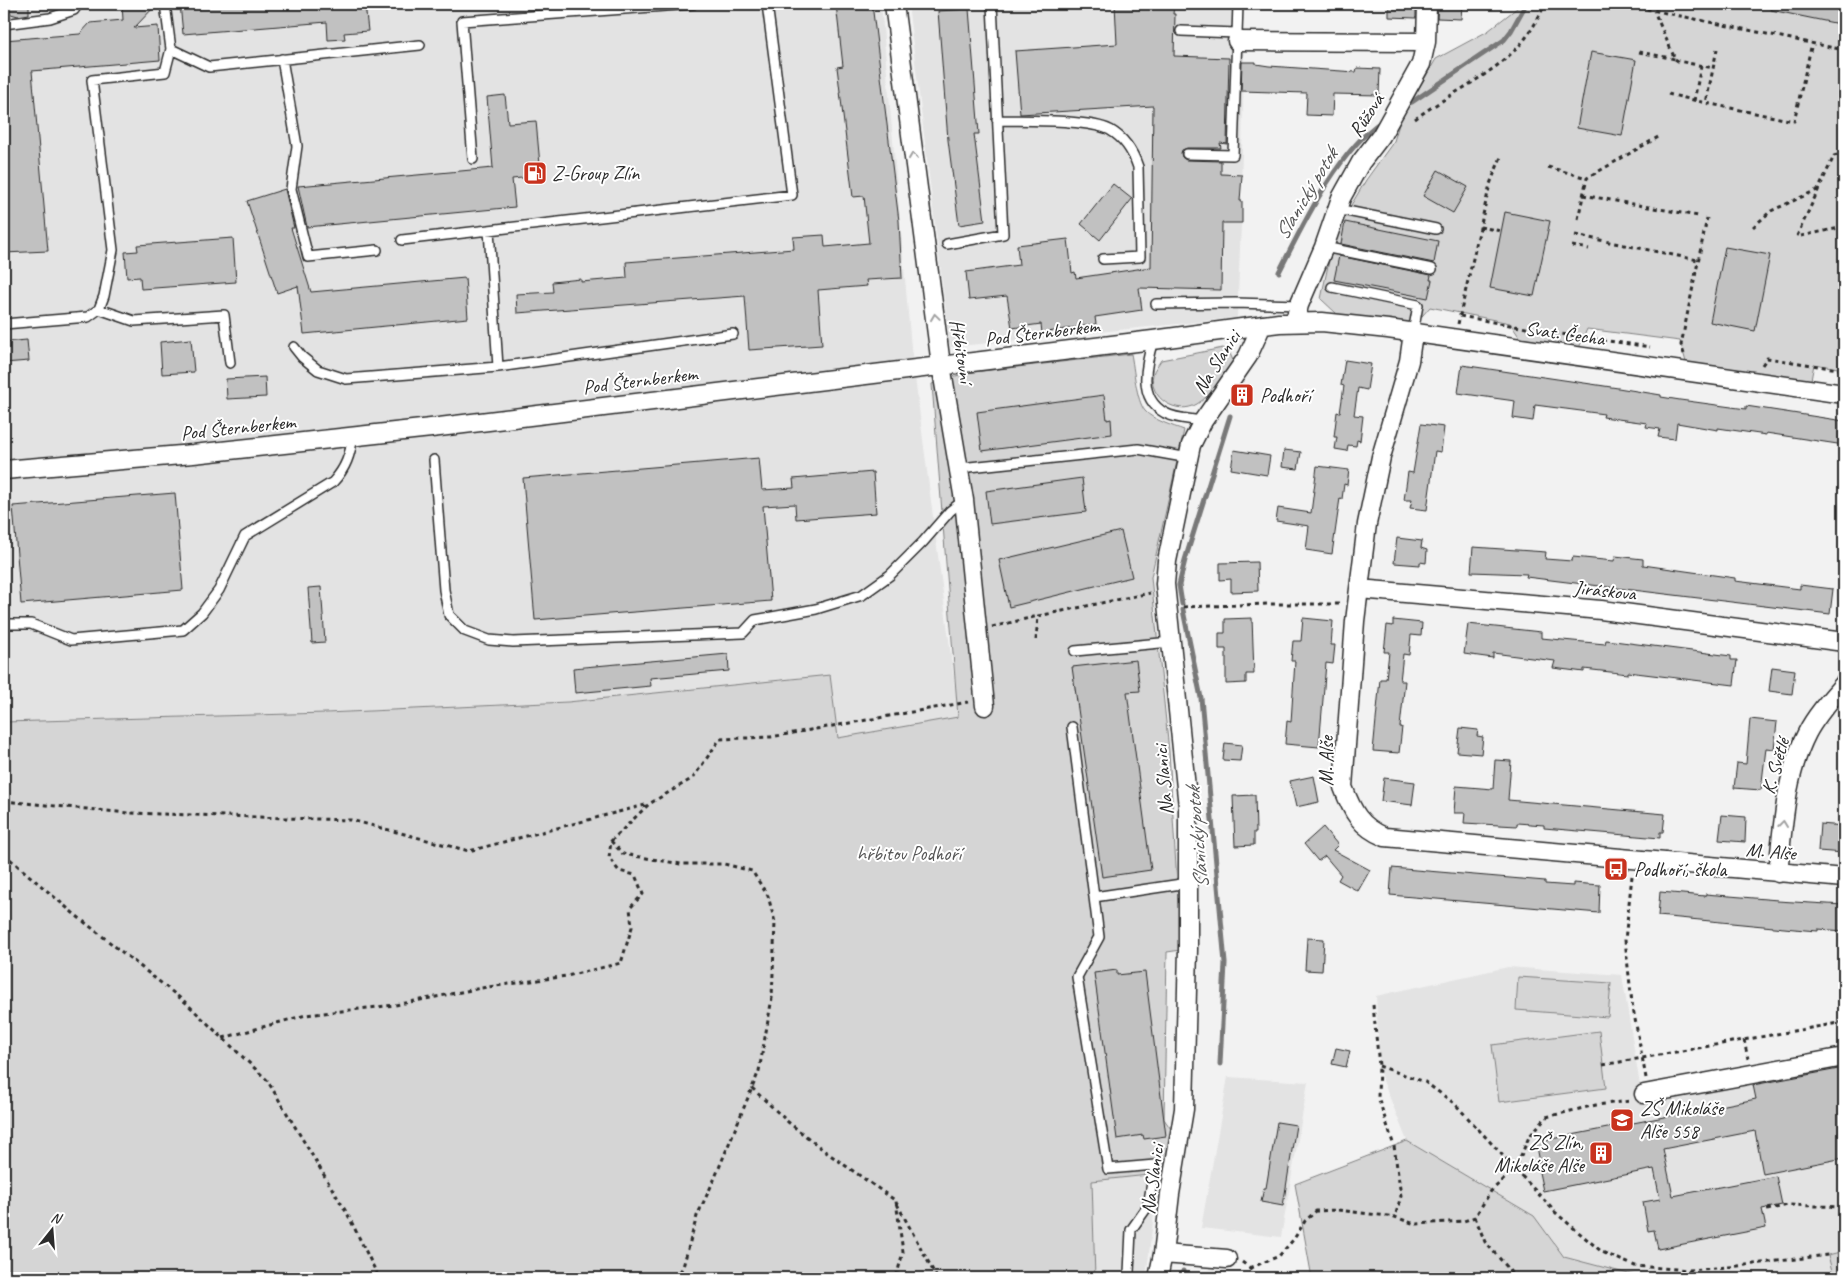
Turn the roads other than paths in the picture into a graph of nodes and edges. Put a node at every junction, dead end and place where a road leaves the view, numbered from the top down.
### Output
1 (78, 4) edge
2 (165, 4) edge
3 (693, 4) edge
4 (767, 4) edge
5 (894, 4) edge
6 (992, 4) edge
7 (1238, 4) edge
8 (1427, 4) edge
9 (4, 24) edge
10 (1181, 30) dead end
11 (1237, 37) junction
12 (1426, 42) junction
13 (420, 45) dead end
14 (171, 49) junction
15 (282, 59) junction
16 (997, 120) junction
17 (1187, 154) dead end
18 (473, 159) dead end
19 (1337, 209) junction
20 (489, 230) junction
21 (1436, 230) dead end
22 (402, 240) dead end
23 (947, 244) dead end
24 (1324, 247) junction
25 (378, 250) dead end
26 (1103, 259) dead end
27 (1432, 269) dead end
28 (1332, 287) dead end
29 (1156, 304) dead end
30 (99, 309) junction
31 (1291, 316) junction
32 (4, 324) edge
33 (1262, 325) junction
34 (1413, 333) junction
35 (733, 334) dead end
36 (1153, 340) junction
37 (294, 347) dead end
38 (230, 363) dead end
39 (941, 365) junction
40 (498, 367) junction
41 (1844, 394) edge
42 (1203, 421) junction
43 (353, 436) junction
44 (1189, 458) junction
45 (434, 460) dead end
46 (960, 468) junction
47 (4, 470) edge
48 (964, 500) junction
49 (1360, 589) junction
50 (4, 624) edge
51 (1171, 642) junction
52 (1844, 642) edge
53 (1075, 651) dead end
54 (1844, 684) edge
55 (984, 702) road end
56 (1072, 726) dead end
57 (1778, 872) junction
58 (1844, 878) edge
59 (1188, 883) junction
60 (1094, 897) junction
61 (1844, 1057) edge
62 (1644, 1094) road end
63 (1163, 1254) junction
64 (1227, 1259) dead end
65 (1129, 1273) dead end
66 (1158, 1278) edge

1 - 9 lane
2 - 14 lane
3 - 18 lane
4 - 20 lane
39 -> 5 street, Hřbitovní
6 - 16 lane
7 - 11 lane
8 - 12 street, Růžová
10 - 11 lane
11 - 12 street
11 - 17 lane
12 - 19 street, Růžová
13 - 15 lane
14 - 15 lane
14 - 30 lane
15 - 25 lane
16 - 23 lane
16 - 26 lane
19 - 21 lane
19 - 24 street, Růžová
20 - 22 lane
20 - 40 lane
24 - 27 lane
24 - 31 street, Růžová
28 - 34 lane
29 - 31 lane
30 - 32 lane
30 - 38 lane
31 - 33 street, Pod Šternberkem
31 - 34 street, Svat. Čecha
33 - 36 street, Pod Šternberkem
33 - 42 street, Na Slanici
34 - 41 street, Svat. Čecha
34 - 49 street, M. Alše
35 - 40 lane
36 - 39 street, Pod Šternberkem
36 - 42 lane
37 - 40 lane
39 - 43 street, Pod Šternberkem
39 - 46 street, Hřbitovní
42 - 44 street, Na Slanici
43 - 47 street, Pod Šternberkem
43 - 50 lane
44 - 46 lane
44 - 51 street, Na Slanici
45 - 48 lane
46 - 48 street, Hřbitovní
48 - 55 street, Hřbitovní
49 - 52 street, Jiráskova
49 - 57 street, M. Alše
51 - 53 lane
51 - 59 street, Na Slanici
57 -> 54 street, K. Světlé
56 - 60 lane
57 - 58 street, M. Alše
59 - 60 lane
59 - 63 street, Na Slanici
60 - 65 lane
61 - 62 street
63 - 64 street
63 - 66 street, Na Slanici

